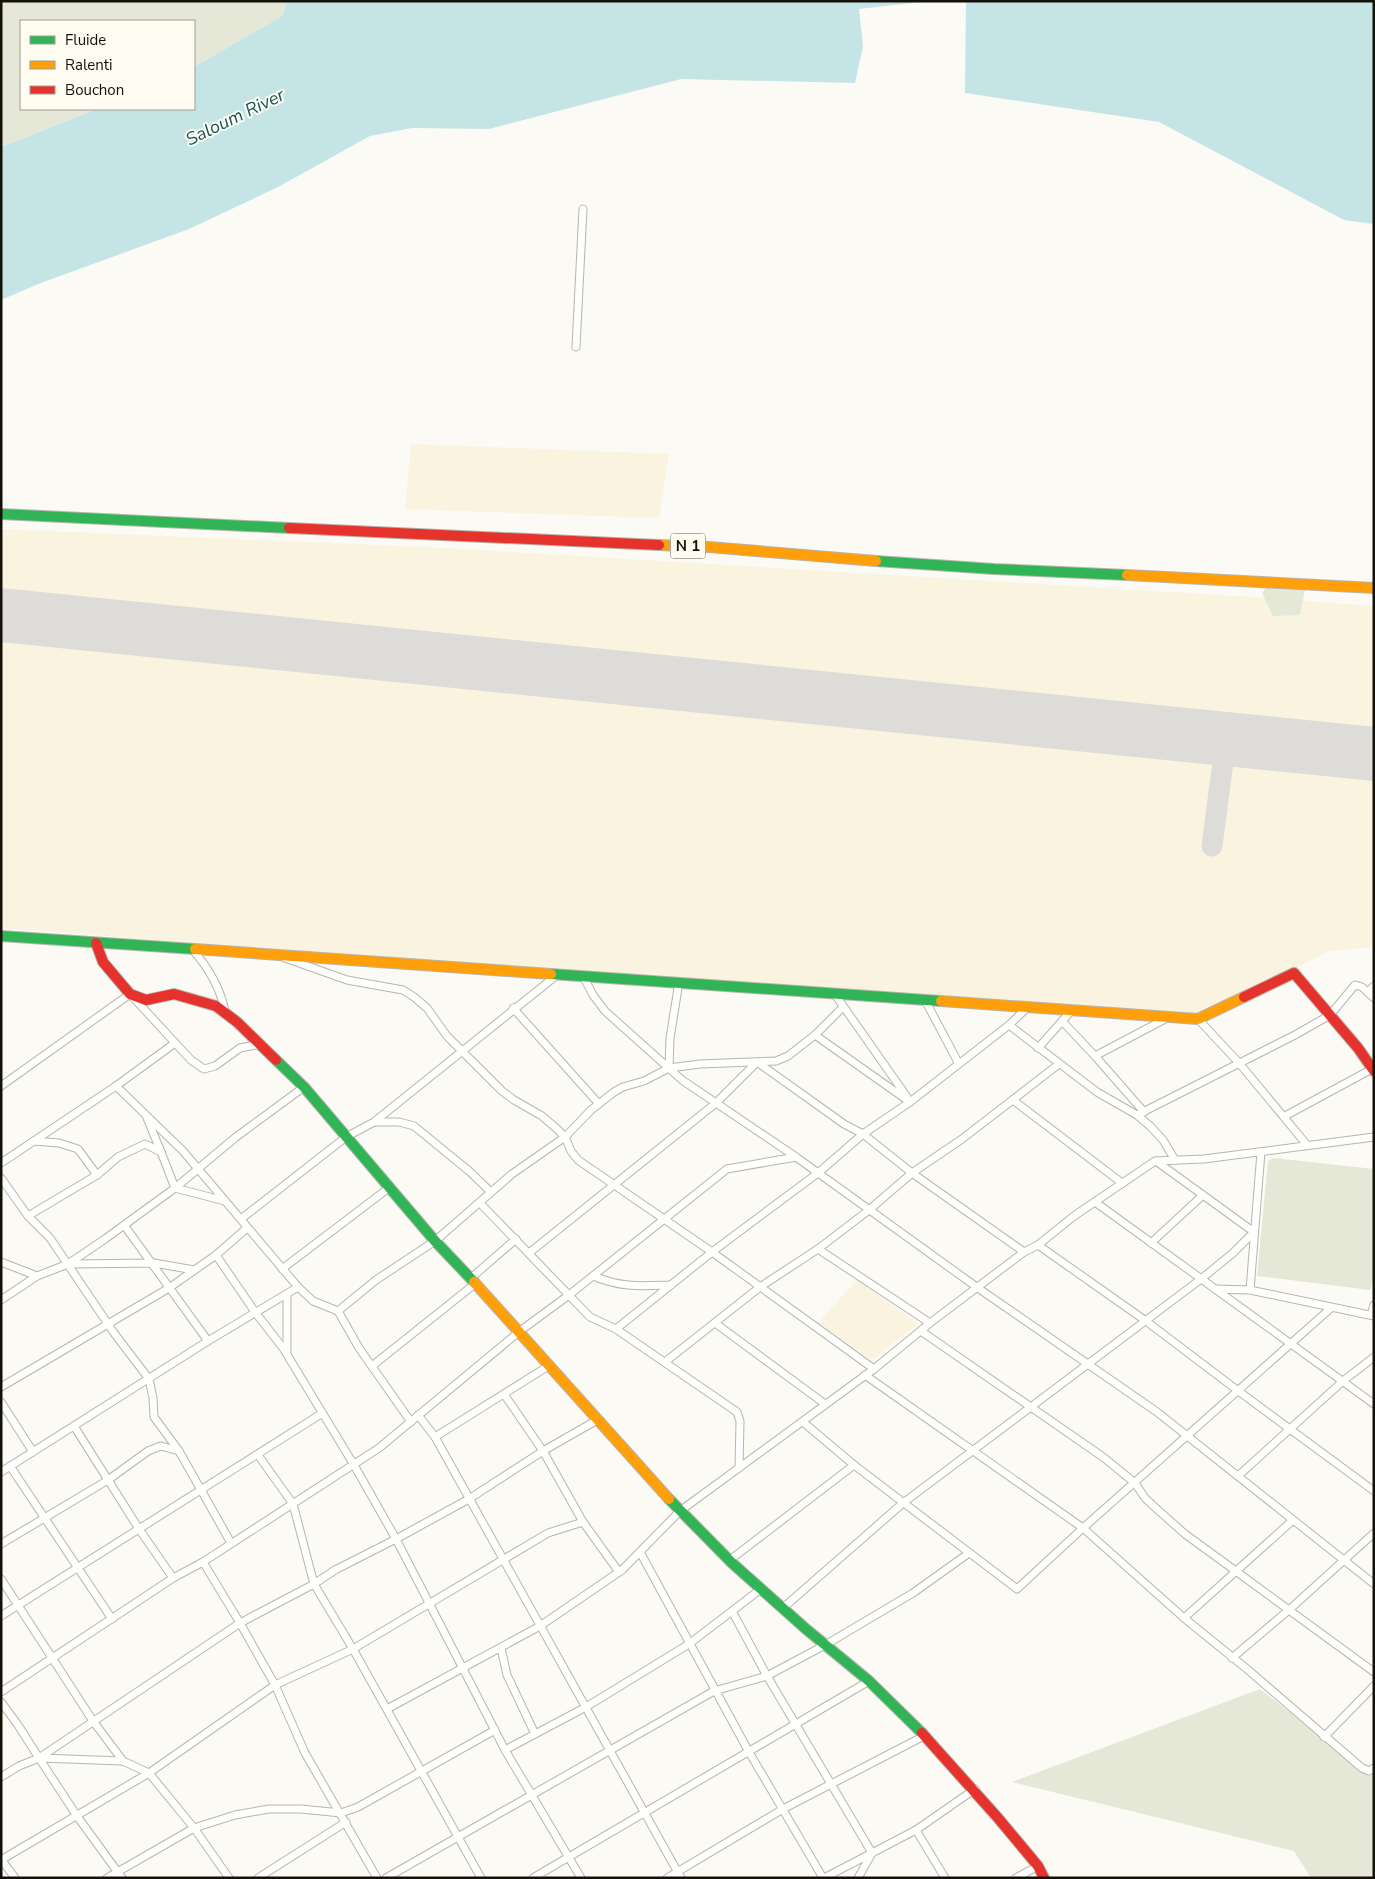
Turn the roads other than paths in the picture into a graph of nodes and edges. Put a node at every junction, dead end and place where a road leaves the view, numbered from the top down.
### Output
1 (583, 209) dead end
2 (576, 347) dead end
3 (1, 514) edge
4 (1374, 588) edge
5 (1, 936) edge
6 (96, 943) junction
7 (192, 949) junction
8 (275, 954) junction
9 (558, 974) junction
10 (583, 976) junction
11 (679, 982) junction
12 (1374, 986) edge
13 (1368, 992) junction
14 (834, 993) junction
15 (130, 994) junction
16 (1374, 998) edge
17 (925, 1000) junction
18 (843, 1007) junction
19 (513, 1008) junction
20 (1027, 1008) junction
21 (1072, 1010) junction
22 (225, 1011) junction
23 (1330, 1014) junction
24 (1169, 1017) junction
25 (1198, 1019) junction
26 (1062, 1022) junction
27 (1009, 1025) junction
28 (816, 1035) junction
29 (175, 1043) junction
30 (261, 1044) junction
31 (1038, 1048) junction
32 (462, 1050) junction
33 (1095, 1056) junction
34 (757, 1062) junction
35 (1239, 1063) junction
36 (959, 1064) junction
37 (1059, 1064) junction
38 (669, 1068) junction
39 (1373, 1070) edge
40 (1, 1086) edge
41 (116, 1086) junction
42 (304, 1087) junction
43 (1013, 1100) junction
44 (910, 1102) junction
45 (716, 1103) junction
46 (599, 1104) junction
47 (1140, 1114) junction
48 (146, 1115) junction
49 (1285, 1116) junction
50 (374, 1122) junction
51 (863, 1134) junction
52 (346, 1137) junction
53 (565, 1137) junction
54 (1374, 1137) edge
55 (34, 1141) junction
56 (1307, 1145) junction
57 (161, 1152) junction
58 (1262, 1152) junction
59 (796, 1157) junction
60 (1175, 1160) junction
61 (1155, 1161) junction
62 (1, 1163) edge
63 (198, 1168) junction
64 (818, 1173) junction
65 (912, 1173) junction
66 (97, 1175) junction
67 (1, 1178) edge
68 (1122, 1183) junction
69 (614, 1184) junction
70 (390, 1186) junction
71 (175, 1188) junction
72 (491, 1192) junction
73 (11, 1193) junction
74 (1, 1194) edge
75 (1203, 1195) junction
76 (225, 1201) junction
77 (1095, 1202) junction
78 (480, 1203) junction
79 (869, 1210) junction
80 (28, 1216) junction
81 (664, 1218) junction
82 (241, 1219) junction
83 (124, 1225) junction
84 (247, 1228) junction
85 (1254, 1232) junction
86 (516, 1238) junction
87 (435, 1241) junction
88 (1151, 1243) junction
89 (1038, 1245) junction
90 (818, 1248) junction
91 (712, 1252) junction
92 (1024, 1252) junction
93 (529, 1253) junction
94 (216, 1255) junction
95 (1, 1262) edge
96 (154, 1263) junction
97 (68, 1264) junction
98 (282, 1269) junction
99 (194, 1270) junction
100 (37, 1276) junction
101 (593, 1276) junction
102 (1201, 1279) junction
103 (474, 1280) junction
104 (671, 1285) junction
105 (298, 1287) junction
106 (760, 1287) junction
107 (169, 1288) junction
108 (978, 1288) junction
109 (1215, 1289) junction
110 (1250, 1290) junction
111 (287, 1294) junction
112 (569, 1295) junction
113 (1, 1300) edge
114 (1374, 1305) edge
115 (1331, 1308) junction
116 (338, 1311) junction
117 (255, 1312) junction
118 (1373, 1316) edge
119 (1146, 1321) junction
120 (715, 1322) junction
121 (108, 1323) junction
122 (930, 1323) junction
123 (616, 1329) junction
124 (520, 1331) junction
125 (921, 1331) junction
126 (208, 1341) junction
127 (1292, 1344) junction
128 (286, 1354) junction
129 (1374, 1357) edge
130 (665, 1362) junction
131 (1088, 1364) junction
132 (550, 1365) junction
133 (372, 1366) junction
134 (874, 1369) junction
135 (865, 1375) junction
136 (149, 1379) junction
137 (1343, 1381) junction
138 (1, 1387) edge
139 (1237, 1390) junction
140 (504, 1394) junction
141 (1, 1402) edge
142 (825, 1404) junction
143 (1374, 1404) edge
144 (1032, 1406) junction
145 (321, 1414) junction
146 (418, 1415) junction
147 (599, 1419) junction
148 (411, 1422) junction
149 (803, 1422) junction
150 (74, 1426) junction
151 (1290, 1428) junction
152 (1187, 1436) junction
153 (435, 1437) junction
154 (972, 1450) junction
155 (179, 1451) junction
156 (543, 1451) junction
157 (33, 1452) junction
158 (258, 1455) junction
159 (354, 1465) junction
160 (854, 1465) junction
161 (10, 1466) junction
162 (739, 1468) junction
163 (1, 1472) edge
164 (1238, 1476) junction
165 (108, 1480) junction
166 (1135, 1483) junction
167 (200, 1490) junction
168 (1374, 1490) edge
169 (469, 1499) junction
170 (903, 1503) junction
171 (293, 1504) junction
172 (680, 1511) junction
173 (44, 1518) junction
174 (1293, 1520) junction
175 (582, 1522) junction
176 (1083, 1528) junction
177 (139, 1529) junction
178 (1374, 1533) edge
179 (396, 1539) junction
180 (230, 1543) junction
181 (1, 1544) edge
182 (640, 1552) junction
183 (969, 1553) junction
184 (504, 1559) junction
185 (730, 1560) junction
186 (1343, 1561) junction
187 (203, 1562) junction
188 (78, 1567) junction
189 (1236, 1571) junction
190 (619, 1572) junction
191 (173, 1578) junction
192 (1, 1579) edge
193 (314, 1584) junction
194 (1374, 1584) edge
195 (762, 1588) junction
196 (430, 1602) junction
197 (18, 1605) junction
198 (784, 1608) junction
199 (1290, 1609) junction
200 (732, 1611) junction
201 (1, 1616) edge
202 (1184, 1618) junction
203 (112, 1619) junction
204 (240, 1623) junction
205 (540, 1626) junction
206 (689, 1644) junction
207 (825, 1645) junction
208 (501, 1648) junction
209 (354, 1649) junction
210 (52, 1657) junction
211 (1232, 1658) junction
212 (463, 1668) junction
213 (1374, 1672) edge
214 (767, 1676) junction
215 (869, 1681) junction
216 (275, 1685) junction
217 (1374, 1686) edge
218 (714, 1690) junction
219 (1, 1692) edge
220 (1, 1702) edge
221 (586, 1707) junction
222 (387, 1709) junction
223 (93, 1721) junction
224 (797, 1724) junction
225 (495, 1730) junction
226 (535, 1734) junction
227 (924, 1736) junction
228 (1324, 1737) junction
229 (505, 1750) junction
230 (610, 1750) junction
231 (749, 1752) junction
232 (39, 1758) junction
233 (123, 1761) junction
234 (1374, 1768) edge
235 (422, 1772) junction
236 (149, 1773) junction
237 (1, 1777) edge
238 (832, 1784) junction
239 (975, 1789) junction
240 (531, 1794) junction
241 (783, 1809) junction
242 (341, 1813) junction
243 (645, 1813) junction
244 (77, 1816) junction
245 (346, 1822) junction
246 (194, 1828) junction
247 (916, 1830) junction
248 (458, 1836) junction
249 (872, 1853) junction
250 (569, 1857) junction
251 (1, 1859) edge
252 (1038, 1866) junction
253 (680, 1874) edge
254 (120, 1875) edge
255 (15, 1878) edge
256 (107, 1878) edge
257 (229, 1878) edge
258 (258, 1878) edge
259 (377, 1878) edge
260 (386, 1878) edge
261 (481, 1878) edge
262 (534, 1878) edge
263 (581, 1878) edge
264 (667, 1878) edge
265 (824, 1878) edge
266 (858, 1878) edge
267 (945, 1878) edge
268 (1016, 1878) edge
269 (1044, 1878) edge

1 - 2 street
3 - 4 main road, N 1
5 - 6 main road
6 - 7 main road
6 - 15 main road
7 - 8 main road
7 - 22 street
8 - 9 main road
8 - 32 street
9 - 10 main road
9 - 19 street
10 - 11 main road
10 - 38 street
11 - 14 main road
11 - 38 street
12 - 13 street
13 - 16 street
13 - 23 street
14 - 17 main road
14 - 18 street
15 - 22 main road
15 - 29 street
15 - 40 street
17 - 20 main road
17 - 36 street
18 - 28 street
18 - 44 street
19 - 32 street
19 - 46 street
20 - 21 main road
20 - 27 street
21 - 24 main road
21 - 26 street
22 - 30 main road
23 - 25 main road
23 - 35 street
23 - 39 main road
24 - 25 main road
24 - 33 street
25 - 35 street
26 - 31 street
26 - 33 street
27 - 31 street
27 - 36 street
28 - 34 street
28 - 44 street
29 - 30 street
29 - 41 street
30 - 42 main road
31 - 37 street
32 - 50 street
32 - 53 street
33 - 47 street
34 - 38 street
34 - 45 street
34 - 51 street
35 - 47 street
35 - 49 street
36 - 44 street
37 - 43 street
37 - 47 street
38 - 45 street
38 - 46 street
39 - 49 street
41 - 48 street
41 - 55 street
42 - 52 main road
42 - 63 street
43 - 65 street
43 - 68 street
44 - 51 street
45 - 59 street
45 - 69 street
46 - 53 street
47 - 60 street
48 - 57 street
48 - 63 street
49 - 56 street
50 - 52 street
50 - 72 street
51 - 64 street
51 - 65 street
52 - 70 main road
52 - 82 street
53 - 69 street
53 - 72 street
54 - 56 street
55 - 62 street
55 - 66 street
56 - 58 street
57 - 66 street
57 - 71 street
58 - 60 street
58 - 85 street
59 - 64 street
59 - 81 street
60 - 61 street
61 - 68 street
61 - 75 street
63 - 71 street
63 - 76 street
64 - 79 street
64 - 91 street
65 - 79 street
65 - 92 street
66 - 80 street
67 - 73 street
68 - 77 street
69 - 81 street
69 - 93 street
70 - 87 main road
70 - 98 street
71 - 76 street
71 - 83 street
72 - 78 street
73 - 74 street
73 - 80 street
75 - 85 street
75 - 88 street
76 - 82 street
77 - 88 street
77 - 89 street
78 - 86 street
78 - 87 street
79 - 90 street
79 - 108 street
80 - 97 street
81 - 91 street
81 - 101 street
82 - 84 street
83 - 96 street
83 - 97 street
84 - 94 street
84 - 98 street
85 - 102 street
85 - 110 street
86 - 93 street
86 - 103 street
87 - 103 main road
87 - 116 street
88 - 102 street
89 - 92 street
89 - 119 street
90 - 106 street
90 - 122 street
91 - 104 street
91 - 106 street
92 - 108 street
93 - 112 street
94 - 99 street
94 - 117 street
95 - 100 street
96 - 97 street
96 - 99 street
96 - 107 street
97 - 100 street
97 - 121 street
98 - 105 street
99 - 107 street
100 - 113 street
101 - 104 street
101 - 112 street
102 - 109 street
102 - 119 street
103 - 124 main road
103 - 133 street
104 - 123 street
105 - 111 street
105 - 116 street
106 - 120 street
106 - 134 street
107 - 121 street
107 - 126 street
108 - 122 street
108 - 131 street
109 - 110 street
109 - 127 street
110 - 115 street
111 - 117 street
111 - 128 street
112 - 123 street
112 - 124 street
114 - 118 street
115 - 118 street
115 - 127 street
116 - 133 street
117 - 126 street
117 - 128 street
119 - 131 street
119 - 139 street
120 - 130 street
120 - 142 street
121 - 136 street
121 - 138 street
122 - 125 street
123 - 130 street
124 - 132 main road
124 - 146 street
125 - 134 street
125 - 144 street
126 - 136 street
127 - 137 street
127 - 139 street
128 - 145 street
129 - 137 street
130 - 162 street
131 - 144 street
131 - 152 street
132 - 140 street
132 - 147 main road
133 - 148 street
134 - 135 street
135 - 142 street
135 - 154 street
136 - 150 street
136 - 155 street
137 - 143 street
137 - 151 street
139 - 151 street
139 - 152 street
140 - 153 street
140 - 156 street
141 - 157 street
142 - 149 street
144 - 154 street
144 - 166 street
145 - 158 street
145 - 159 street
146 - 148 street
146 - 153 street
147 - 156 street
147 - 172 main road
148 - 159 street
149 - 160 street
149 - 162 street
150 - 157 street
150 - 165 street
151 - 164 street
151 - 168 street
152 - 164 street
152 - 166 street
153 - 169 street
154 - 170 street
154 - 176 street
155 - 165 street
155 - 167 street
156 - 169 street
156 - 175 street
157 - 161 street
158 - 167 street
158 - 171 street
159 - 171 street
159 - 179 street
160 - 170 street
160 - 185 street
161 - 163 street
161 - 173 street
162 - 172 street
164 - 174 street
165 - 173 street
165 - 177 street
166 - 176 street
166 - 189 street
167 - 177 street
167 - 180 street
169 - 179 street
169 - 184 street
170 - 183 street
170 - 198 street
171 - 180 street
171 - 193 street
172 - 182 street
172 - 185 main road
173 - 181 street
173 - 188 street
174 - 186 street
174 - 189 street
175 - 184 street
175 - 190 street
176 - 183 street
176 - 202 street
177 - 188 street
177 - 191 street
178 - 186 street
179 - 193 street
179 - 196 street
180 - 187 street
182 - 190 street
182 - 206 street
183 - 207 street
184 - 196 street
184 - 205 street
185 - 195 main road
186 - 194 street
186 - 199 street
187 - 191 street
187 - 204 street
188 - 197 street
188 - 203 street
189 - 199 street
189 - 202 street
190 - 205 street
191 - 203 street
192 - 197 street
193 - 204 street
193 - 209 street
195 - 198 main road
195 - 200 street
196 - 209 street
196 - 212 street
197 - 201 street
197 - 210 street
198 - 207 main road
199 - 211 street
199 - 213 street
200 - 206 street
200 - 214 street
202 - 211 street
203 - 210 street
204 - 216 street
204 - 223 street
205 - 208 street
205 - 221 street
206 - 218 street
206 - 221 street
207 - 214 street
207 - 215 main road
208 - 212 street
208 - 226 street
209 - 216 street
209 - 222 street
210 - 219 street
210 - 223 street
211 - 228 street
212 - 222 street
212 - 225 street
214 - 218 street
214 - 224 street
215 - 224 street
215 - 227 main road
216 - 236 street
216 - 242 street
217 - 228 street
218 - 230 street
218 - 231 street
220 - 232 street
221 - 226 street
221 - 230 street
222 - 235 street
223 - 232 street
223 - 233 street
224 - 231 street
224 - 238 street
225 - 229 street
225 - 235 street
226 - 229 street
227 - 238 street
227 - 239 main road
228 - 234 street
229 - 240 street
230 - 240 street
230 - 243 street
231 - 241 street
231 - 243 street
232 - 233 street
232 - 237 street
232 - 244 street
233 - 236 street
235 - 242 street
235 - 248 street
236 - 244 street
236 - 246 street
238 - 241 street
238 - 249 street
239 - 247 street
239 - 252 main road
240 - 248 street
240 - 250 street
241 - 253 street
241 - 265 street
242 - 245 street
242 - 246 street
243 - 250 street
243 - 253 street
244 - 251 street
244 - 254 street
245 - 258 street
245 - 259 street
246 - 254 street
246 - 257 street
247 - 249 street
247 - 267 street
248 - 260 street
248 - 261 street
249 - 265 street
249 - 266 street
250 - 262 street
250 - 263 street
251 - 255 street
252 - 268 street
252 - 269 main road
253 - 264 street
254 - 256 street

